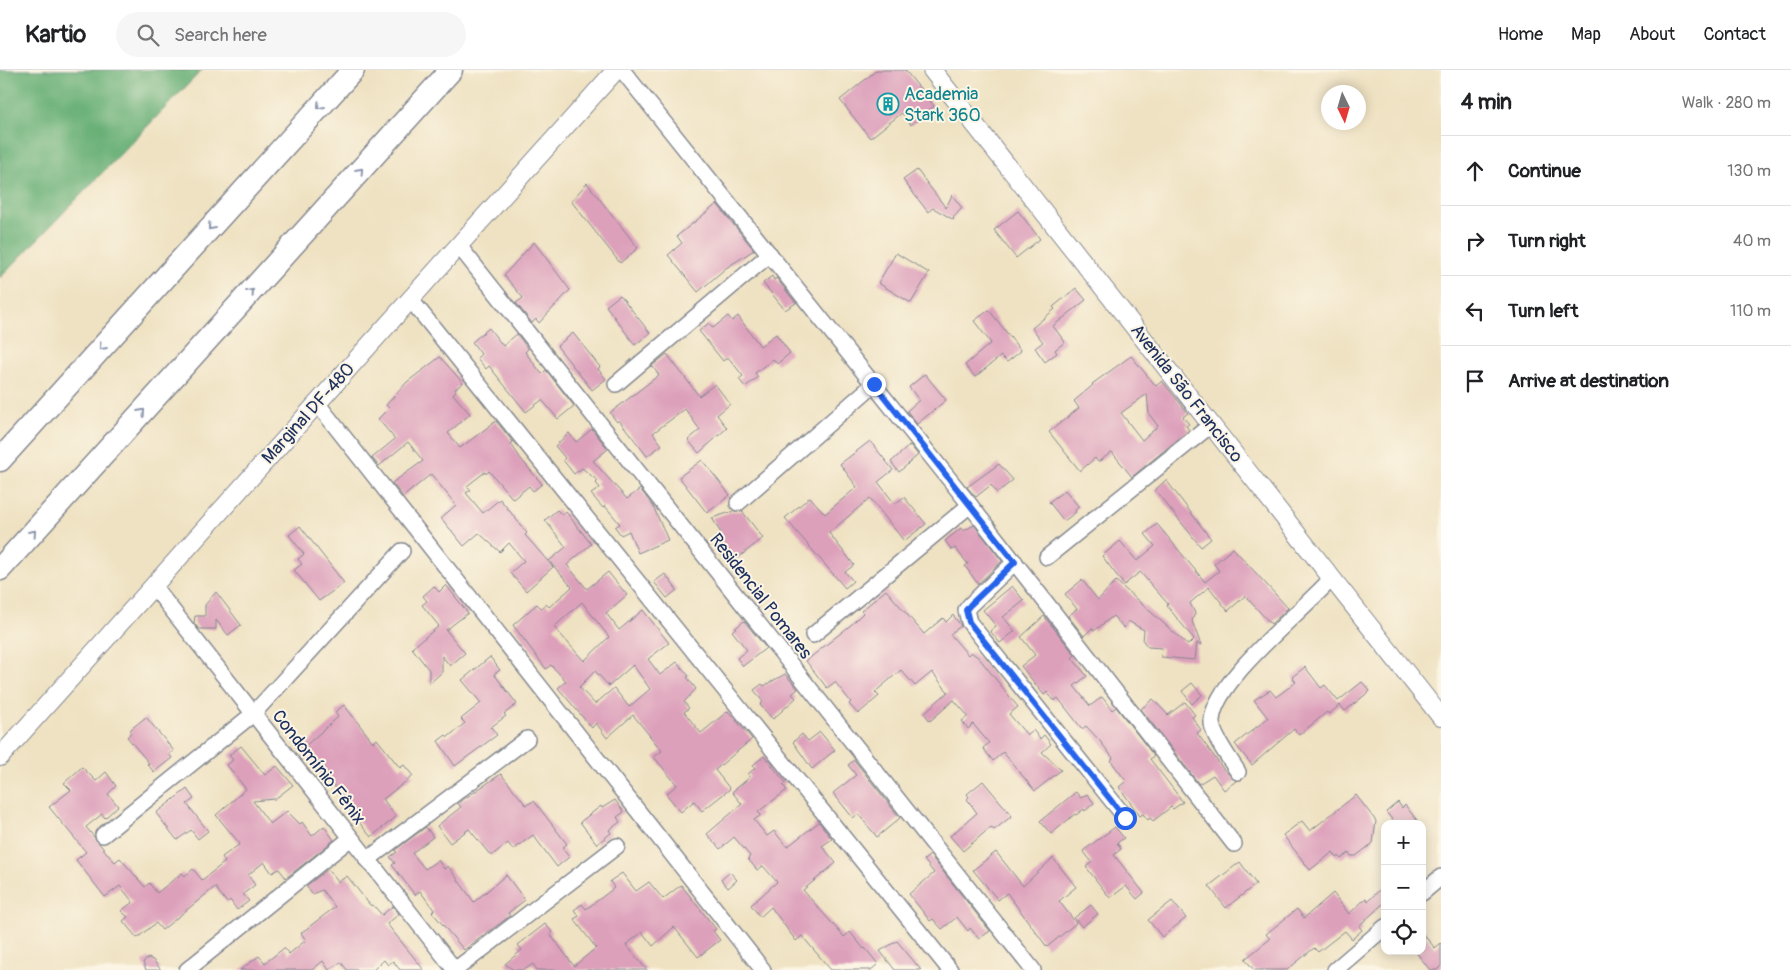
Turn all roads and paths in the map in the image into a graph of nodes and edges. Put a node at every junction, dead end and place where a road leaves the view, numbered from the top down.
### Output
1 (353, 70) edge
2 (451, 70) edge
3 (616, 70) edge
4 (622, 70) edge
5 (932, 70) edge
6 (459, 246) junction
7 (770, 254) junction
8 (411, 300) junction
9 (616, 384) dead end
10 (874, 384) junction
11 (317, 403) junction
12 (1212, 424) junction
13 (0, 460) edge
14 (738, 503) dead end
15 (970, 504) junction
16 (402, 551) dead end
17 (1047, 557) dead end
18 (1015, 562) junction
19 (0, 569) edge
20 (1331, 579) junction
21 (154, 587) junction
22 (813, 635) dead end
23 (253, 714) junction
24 (1441, 716) edge
25 (527, 739) dead end
26 (0, 757) edge
27 (1238, 772) dead end
28 (1125, 818) dead end
29 (103, 835) dead end
30 (351, 838) junction
31 (1234, 844) dead end
32 (617, 846) dead end
33 (367, 860) junction
34 (1441, 876) edge
35 (1426, 889) edge
36 (1381, 930) edge
37 (449, 968) edge
38 (187, 970) edge
39 (763, 970) edge
40 (950, 970) edge
41 (1033, 970) edge
42 (1335, 970) edge

1 -> 13 main road
19 -> 2 main road
3 - 6 street, Marginal DF-480
4 - 7 street
5 - 12 street, Avenida São Francisco
6 - 8 street, Marginal DF-480
6 - 41 street, Residencial Pomares
7 - 9 street
7 - 10 street
8 - 11 street, Marginal DF-480
8 - 40 street
10 - 14 street
10 - 15 street
11 - 21 street, Marginal DF-480
11 - 39 street
12 - 17 street
12 - 20 street, Avenida São Francisco
15 - 18 street
15 - 22 street
16 - 23 street
18 - 28 street
18 - 31 street
20 - 24 street, Avenida São Francisco
20 - 27 street
21 - 23 street, Condomínio Fênix
21 - 26 street, Marginal DF-480
23 - 29 street
23 - 30 street, Condomínio Fênix
25 - 33 street
30 - 33 street, Condomínio Fênix
30 - 38 street
32 - 37 street
33 - 37 street, Condomínio Fênix
34 - 35 street
36 - 42 street

